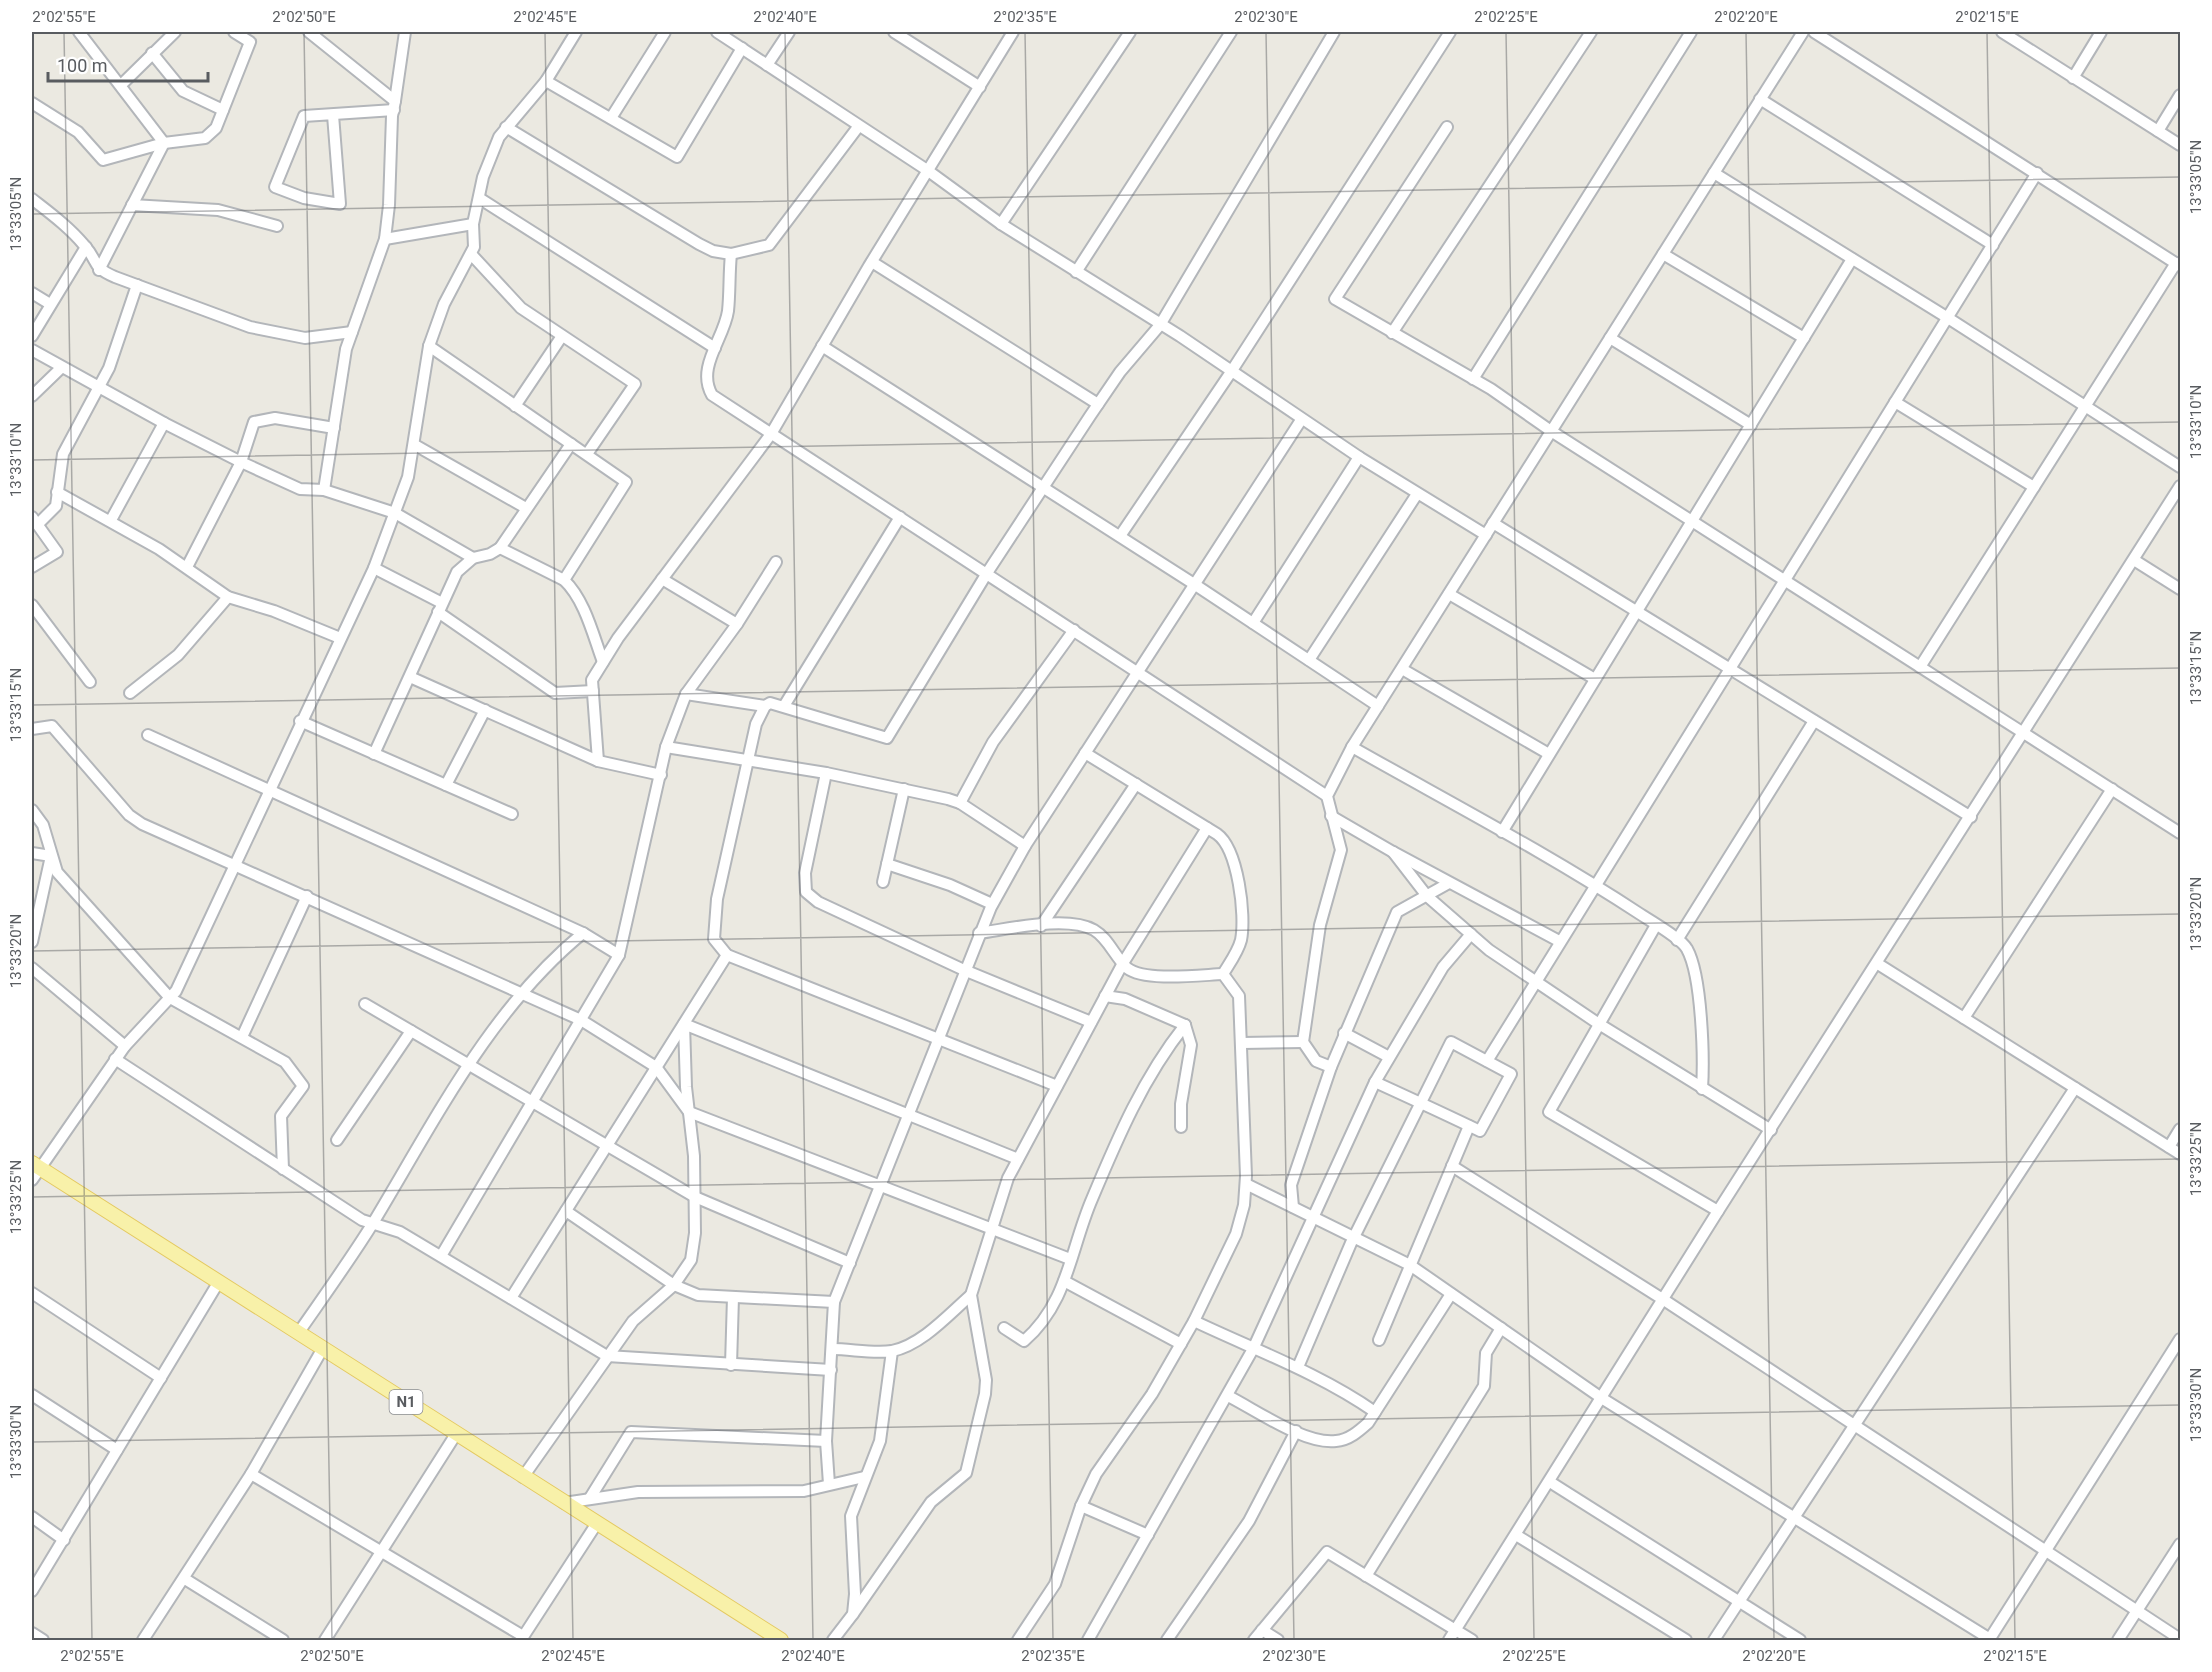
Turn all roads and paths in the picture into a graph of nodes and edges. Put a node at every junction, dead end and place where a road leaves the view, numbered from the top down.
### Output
1 (79, 32) edge
2 (175, 32) edge
3 (234, 32) edge
4 (309, 32) edge
5 (405, 32) edge
6 (576, 32) edge
7 (665, 32) edge
8 (717, 32) edge
9 (789, 32) edge
10 (894, 32) edge
11 (1013, 32) edge
12 (1130, 32) edge
13 (1231, 32) edge
14 (1334, 32) edge
15 (1450, 32) edge
16 (1591, 32) edge
17 (1692, 32) edge
18 (1803, 32) edge
19 (1814, 32) edge
20 (2002, 32) edge
21 (2101, 32) edge
22 (742, 48) junction
23 (153, 53) junction
24 (767, 65) junction
25 (2073, 78) junction
26 (546, 81) junction
27 (121, 85) junction
28 (980, 87) junction
29 (2181, 94) edge
30 (1760, 99) junction
31 (32, 103) edge
32 (394, 106) junction
33 (223, 110) junction
34 (333, 115) junction
35 (611, 118) junction
36 (506, 127) junction
37 (858, 127) junction
38 (1447, 127) dead end
39 (2158, 131) junction
40 (164, 143) junction
41 (2181, 145) edge
42 (927, 170) junction
43 (1714, 173) junction
44 (2037, 173) junction
45 (479, 198) junction
46 (32, 199) edge
47 (132, 205) junction
48 (473, 224) junction
49 (1001, 224) junction
50 (278, 226) dead end
51 (385, 239) junction
52 (1993, 245) junction
53 (86, 246) junction
54 (471, 254) junction
55 (730, 254) junction
56 (1663, 254) junction
57 (1852, 259) junction
58 (872, 262) junction
59 (2178, 264) edge
60 (99, 270) junction
61 (1076, 272) junction
62 (137, 285) junction
63 (32, 293) edge
64 (50, 304) junction
65 (1948, 318) junction
66 (1160, 325) junction
67 (352, 332) junction
68 (1392, 333) junction
69 (32, 336) edge
70 (562, 336) junction
71 (1610, 338) junction
72 (1804, 338) junction
73 (429, 346) junction
74 (822, 346) junction
75 (715, 348) junction
76 (32, 350) edge
77 (61, 368) junction
78 (1231, 372) junction
79 (1473, 379) junction
80 (100, 388) junction
81 (32, 396) edge
82 (1895, 402) junction
83 (1098, 404) junction
84 (515, 406) junction
85 (2085, 406) junction
86 (1301, 420) junction
87 (164, 423) junction
88 (1751, 425) junction
89 (334, 428) junction
90 (1551, 431) junction
91 (771, 434) junction
92 (571, 444) junction
93 (415, 445) junction
94 (587, 454) junction
95 (1359, 457) junction
96 (241, 462) junction
97 (2181, 467) edge
98 (2181, 486) edge
99 (2034, 487) junction
100 (1044, 488) junction
101 (324, 490) junction
102 (57, 492) junction
103 (1417, 494) junction
104 (526, 508) junction
105 (395, 513) junction
106 (900, 517) junction
107 (111, 520) junction
108 (35, 521) edge
109 (1692, 521) junction
110 (1493, 523) junction
111 (1486, 535) junction
112 (1120, 536) junction
113 (500, 548) junction
114 (473, 558) junction
115 (2134, 560) junction
116 (776, 562) dead end
117 (32, 567) edge
118 (187, 567) junction
119 (374, 568) junction
120 (987, 573) junction
121 (662, 579) junction
122 (564, 580) junction
123 (1784, 581) junction
124 (1194, 584) junction
125 (2181, 589) edge
126 (1449, 594) junction
127 (228, 597) junction
128 (32, 605) edge
129 (440, 607) junction
130 (1637, 611) junction
131 (1252, 623) junction
132 (737, 624) junction
133 (1074, 630) junction
134 (340, 638) junction
135 (1309, 660) junction
136 (603, 662) junction
137 (1920, 667) junction
138 (1729, 668) junction
139 (1402, 669) junction
140 (1137, 671) junction
141 (410, 676) junction
142 (1595, 679) junction
143 (90, 682) dead end
144 (593, 691) junction
145 (130, 693) dead end
146 (686, 694) junction
147 (765, 706) junction
148 (784, 706) junction
149 (1378, 706) junction
150 (485, 710) junction
151 (300, 721) junction
152 (1814, 721) junction
153 (32, 729) edge
154 (2024, 732) junction
155 (148, 735) dead end
156 (666, 747) junction
157 (1352, 747) junction
158 (1085, 753) junction
159 (374, 754) junction
160 (1549, 754) junction
161 (747, 760) junction
162 (598, 761) junction
163 (826, 774) junction
164 (661, 775) junction
165 (1136, 784) junction
166 (447, 785) junction
167 (904, 789) junction
168 (2112, 789) junction
169 (268, 791) junction
170 (1327, 796) junction
171 (960, 803) junction
172 (32, 810) edge
173 (512, 814) dead end
174 (1331, 816) junction
175 (1971, 817) junction
176 (1207, 828) junction
177 (1502, 832) junction
178 (2180, 832) edge
179 (1024, 846) junction
180 (1393, 852) junction
181 (32, 854) edge
182 (51, 856) junction
183 (234, 864) junction
184 (887, 864) junction
185 (883, 882) dead end
186 (1449, 883) junction
187 (1595, 885) junction
188 (307, 896) junction
189 (1427, 896) junction
190 (992, 904) junction
191 (1656, 925) junction
192 (1041, 926) junction
193 (583, 933) junction
194 (980, 933) junction
195 (1471, 934) junction
196 (1677, 940) junction
197 (1559, 941) junction
198 (32, 942) edge
199 (619, 955) junction
200 (727, 955) junction
201 (1123, 963) junction
202 (1878, 964) junction
203 (32, 968) edge
204 (964, 970) junction
205 (1223, 974) junction
206 (1535, 980) junction
207 (521, 994) junction
208 (1105, 996) junction
209 (170, 998) junction
210 (365, 1004) dead end
211 (1964, 1018) junction
212 (581, 1020) junction
213 (1091, 1022) junction
214 (684, 1024) junction
215 (1599, 1024) junction
216 (1185, 1025) junction
217 (411, 1031) junction
218 (1344, 1033) junction
219 (242, 1037) junction
220 (939, 1037) junction
221 (1303, 1042) junction
222 (1242, 1043) junction
223 (125, 1046) junction
224 (1389, 1057) junction
225 (115, 1059) junction
226 (1486, 1060) junction
227 (470, 1066) junction
228 (656, 1067) junction
229 (1331, 1067) junction
230 (1375, 1082) junction
231 (1057, 1086) junction
232 (2075, 1088) junction
233 (1702, 1089) junction
234 (532, 1101) junction
235 (1421, 1103) junction
236 (689, 1112) junction
237 (906, 1113) junction
238 (1470, 1126) junction
239 (1181, 1127) dead end
240 (2181, 1129) edge
241 (1771, 1130) junction
242 (337, 1140) dead end
243 (606, 1146) junction
244 (2169, 1147) junction
245 (2181, 1154) edge
246 (1018, 1159) junction
247 (1452, 1166) junction
248 (283, 1169) junction
249 (34, 1170) edge
250 (1246, 1184) junction
251 (879, 1187) junction
252 (694, 1197) junction
253 (1293, 1207) junction
254 (566, 1211) junction
255 (1718, 1211) junction
256 (1315, 1218) junction
257 (372, 1224) junction
258 (993, 1230) junction
259 (1354, 1238) junction
260 (441, 1256) junction
261 (1070, 1258) junction
262 (850, 1263) junction
263 (1410, 1265) junction
264 (1065, 1281) junction
265 (218, 1283) junction
266 (674, 1284) junction
267 (32, 1293) edge
268 (1451, 1294) junction
269 (971, 1295) junction
270 (511, 1298) junction
271 (733, 1298) junction
272 (1664, 1300) junction
273 (834, 1302) junction
274 (1194, 1321) junction
275 (1004, 1328) dead end
276 (1501, 1328) junction
277 (299, 1332) junction
278 (2181, 1339) edge
279 (1379, 1340) dead end
280 (1181, 1344) junction
281 (323, 1348) junction
282 (832, 1349) junction
283 (1253, 1349) junction
284 (892, 1351) junction
285 (607, 1356) junction
286 (730, 1365) junction
287 (1298, 1367) junction
288 (831, 1370) junction
289 (160, 1378) junction
290 (32, 1395) edge
291 (1228, 1396) junction
292 (1602, 1399) junction
293 (1375, 1412) junction
294 (1855, 1425) junction
295 (1296, 1431) junction
296 (456, 1434) junction
297 (826, 1441) junction
298 (117, 1450) junction
299 (251, 1474) junction
300 (523, 1477) junction
301 (864, 1477) junction
302 (1550, 1482) junction
303 (829, 1484) junction
304 (590, 1498) junction
305 (564, 1503) junction
306 (1081, 1506) junction
307 (1795, 1516) junction
308 (32, 1517) edge
309 (597, 1523) junction
310 (1148, 1535) junction
311 (1516, 1535) junction
312 (64, 1540) junction
313 (2181, 1544) edge
314 (2046, 1551) junction
315 (381, 1552) junction
316 (1366, 1576) junction
317 (185, 1579) junction
318 (32, 1591) edge
319 (1739, 1602) junction
320 (2138, 1611) junction
321 (853, 1614) junction
322 (1262, 1630) junction
323 (1455, 1630) junction
324 (32, 1633) edge
325 (522, 1638) edge
326 (2181, 1639) edge
327 (1989, 1640) edge
328 (43, 1641) edge
329 (143, 1641) edge
330 (283, 1641) edge
331 (325, 1641) edge
332 (780, 1641) edge
333 (833, 1641) edge
334 (1018, 1641) edge
335 (1088, 1641) edge
336 (1167, 1641) edge
337 (1254, 1641) edge
338 (1278, 1641) edge
339 (1449, 1641) edge
340 (1472, 1641) edge
341 (1686, 1641) edge
342 (1713, 1641) edge
343 (1800, 1641) edge
344 (2118, 1641) edge

1 - 27 street
2 - 23 street
3 - 33 street
4 - 32 street
5 - 32 street
6 - 26 street
7 - 35 street
8 - 22 street
9 - 24 street
10 - 28 street
11 - 28 street
12 - 49 street
13 - 61 street
14 - 66 street
15 - 78 street
16 - 68 street
17 - 79 street
18 - 30 street
19 - 44 street
20 - 25 street
21 - 25 street
22 - 24 street
22 - 35 street
23 - 27 street
23 - 33 street
24 - 37 street
25 - 39 street
26 - 35 street
26 - 36 street
27 - 40 street
28 - 42 street
29 - 39 street
30 - 43 street
30 - 52 street
31 - 40 street
32 - 34 street
32 - 51 street
33 - 40 street
34 - 34 street
36 - 45 street
36 - 55 street
37 - 42 street
37 - 55 street
38 - 68 street
39 - 41 street
40 - 47 street
42 - 49 street
42 - 58 street
43 - 56 street
43 - 57 street
44 - 52 street
44 - 59 street
45 - 48 street
45 - 75 street
46 - 53 street
47 - 50 street
47 - 60 street
48 - 51 street
48 - 54 street
49 - 61 street
51 - 67 street
52 - 65 street
53 - 60 street
53 - 64 street
54 - 70 street
54 - 73 street
55 - 75 street
56 - 71 street
56 - 72 street
57 - 65 street
57 - 72 street
58 - 74 street
58 - 83 street
59 - 85 street
60 - 62 street
61 - 66 street
62 - 67 street
62 - 80 street
63 - 64 street
64 - 69 street
65 - 82 street
65 - 85 street
66 - 78 street
66 - 83 street
67 - 89 street
68 - 79 street
70 - 84 street
70 - 94 street
71 - 88 street
71 - 90 street
72 - 88 street
73 - 84 street
73 - 93 street
74 - 91 street
74 - 100 street
75 - 91 street
76 - 77 street
77 - 80 street
77 - 81 street
78 - 86 street
78 - 112 street
79 - 90 street
80 - 87 street
80 - 102 street
82 - 99 street
82 - 123 street
83 - 100 street
84 - 92 street
85 - 97 street
85 - 99 street
86 - 95 street
86 - 124 street
87 - 96 street
87 - 107 street
88 - 109 street
89 - 96 street
89 - 101 street
90 - 109 street
90 - 110 street
91 - 106 street
91 - 121 street
92 - 94 street
92 - 104 street
93 - 104 street
93 - 105 street
94 - 122 street
95 - 103 street
95 - 131 street
96 - 101 street
96 - 118 street
98 - 115 street
99 - 137 street
100 - 112 street
100 - 120 street
101 - 105 street
102 - 107 street
102 - 108 street
103 - 111 street
103 - 135 street
104 - 113 street
105 - 114 street
105 - 119 street
106 - 120 street
106 - 148 street
107 - 118 street
108 - 117 street
109 - 123 street
109 - 130 street
110 - 111 street
110 - 130 street
111 - 126 street
112 - 124 street
113 - 114 street
113 - 122 street
114 - 129 street
115 - 125 street
115 - 154 street
116 - 132 street
118 - 127 street
119 - 129 street
119 - 134 street
120 - 133 street
120 - 148 street
121 - 132 street
121 - 136 street
122 - 136 street
123 - 137 street
123 - 138 street
124 - 131 street
124 - 140 street
126 - 139 street
126 - 142 street
127 - 134 street
127 - 145 street
128 - 143 street
129 - 141 street
129 - 144 street
130 - 138 street
130 - 142 street
131 - 135 street
132 - 146 street
133 - 140 street
133 - 171 street
134 - 151 street
135 - 149 street
136 - 144 street
137 - 154 street
138 - 152 street
138 - 187 street
139 - 149 street
139 - 160 street
140 - 158 street
140 - 170 street
141 - 150 street
141 - 159 street
142 - 160 street
144 - 162 street
146 - 147 street
146 - 156 street
147 - 148 street
147 - 161 street
149 - 157 street
150 - 162 street
150 - 166 street
151 - 159 street
151 - 169 street
152 - 175 street
152 - 196 street
153 - 183 street
154 - 168 street
154 - 175 street
155 - 169 street
156 - 161 street
156 - 164 street
157 - 170 street
157 - 177 street
158 - 165 street
158 - 179 street
159 - 166 street
160 - 177 street
161 - 163 street
161 - 200 street
162 - 164 street
163 - 167 street
163 - 204 street
164 - 199 street
165 - 176 street
165 - 192 street
166 - 173 street
167 - 171 street
167 - 184 street
168 - 178 street
168 - 211 street
169 - 183 street
169 - 193 street
170 - 174 street
171 - 179 street
172 - 182 street
174 - 180 street
174 - 221 street
175 - 202 street
176 - 201 street
176 - 205 street
177 - 187 street
179 - 190 street
180 - 186 street
180 - 189 street
181 - 182 street
182 - 198 street
182 - 209 street
183 - 188 street
183 - 209 street
184 - 185 street
184 - 190 street
186 - 189 street
186 - 197 street
187 - 191 street
187 - 197 street
188 - 207 street
188 - 219 street
189 - 195 street
189 - 218 street
190 - 194 street
191 - 196 street
191 - 215 street
192 - 194 street
192 - 201 street
193 - 199 street
193 - 207 street
194 - 204 street
195 - 206 street
195 - 224 street
196 - 233 street
197 - 206 street
199 - 212 street
200 - 214 street
200 - 220 street
201 - 205 street
201 - 208 street
202 - 211 street
202 - 241 street
203 - 223 street
204 - 213 street
204 - 220 street
205 - 222 street
206 - 215 street
206 - 226 street
207 - 212 street
207 - 227 street
208 - 213 street
208 - 216 street
209 - 219 street
209 - 223 street
210 - 217 street
211 - 232 street
212 - 228 street
212 - 234 street
213 - 231 street
214 - 228 street
214 - 236 street
214 - 237 street
215 - 233 street
215 - 255 street
216 - 239 street
216 - 261 street
217 - 227 street
217 - 242 street
218 - 224 street
218 - 229 street
219 - 248 street
220 - 231 street
220 - 237 street
221 - 222 street
221 - 229 street
222 - 250 street
223 - 225 street
224 - 230 street
225 - 248 street
225 - 249 street
226 - 235 street
226 - 238 street
227 - 234 street
227 - 257 street
228 - 236 street
228 - 243 street
229 - 253 street
230 - 235 street
230 - 256 street
231 - 246 street
232 - 244 street
232 - 294 street
233 - 241 street
234 - 243 street
234 - 260 street
235 - 238 street
235 - 259 street
236 - 251 street
236 - 252 street
237 - 246 street
237 - 251 street
238 - 247 street
240 - 244 street
241 - 255 street
243 - 252 street
243 - 254 street
244 - 245 street
246 - 258 street
247 - 263 street
247 - 272 street
248 - 257 street
249 - 265 main road, N1
250 - 253 street
250 - 274 street
251 - 258 street
251 - 262 street
252 - 262 street
252 - 266 street
253 - 256 street
254 - 266 street
254 - 270 street
255 - 272 street
256 - 259 street
256 - 283 street
257 - 260 street
257 - 277 street
258 - 261 street
258 - 269 street
259 - 263 street
259 - 287 street
260 - 270 street
261 - 264 street
262 - 273 street
263 - 268 street
263 - 279 street
264 - 275 street
264 - 280 street
265 - 277 main road, N1
265 - 289 street
266 - 271 street
266 - 285 street
267 - 289 street
268 - 276 street
268 - 293 street
269 - 284 street
269 - 321 street
270 - 285 street
271 - 273 street
271 - 286 street
272 - 292 street
272 - 294 street
273 - 282 street
274 - 280 street
274 - 283 street
276 - 292 street
276 - 316 street
277 - 281 main road, N1
278 - 314 street
280 - 306 street
281 - 296 main road, N1
281 - 299 street
282 - 284 street
282 - 288 street
283 - 287 street
283 - 291 street
284 - 301 street
285 - 286 street
285 - 300 street
286 - 288 street
287 - 293 street
288 - 297 street
289 - 298 street
290 - 298 street
291 - 295 street
291 - 310 street
292 - 302 street
292 - 307 street
293 - 295 street
294 - 307 street
294 - 314 street
295 - 336 street
296 - 300 main road, N1
296 - 315 street
297 - 303 street
297 - 304 street
298 - 312 street
299 - 315 street
299 - 317 street
300 - 305 main road, N1
301 - 303 street
301 - 321 street
302 - 311 street
302 - 319 street
303 - 304 street
304 - 305 street
305 - 309 main road, N1
306 - 310 street
306 - 334 street
307 - 319 street
307 - 327 street
308 - 312 street
309 - 325 street
309 - 332 main road, N1
310 - 335 street
311 - 323 street
311 - 341 street
312 - 318 street
313 - 320 street
314 - 320 street
314 - 327 street
315 - 325 street
315 - 331 street
316 - 322 street
316 - 323 street
317 - 329 street
317 - 330 street
319 - 342 street
319 - 343 street
320 - 326 street
320 - 344 street
321 - 333 street
322 - 337 street
322 - 338 street
323 - 339 street
323 - 340 street
324 - 328 street

